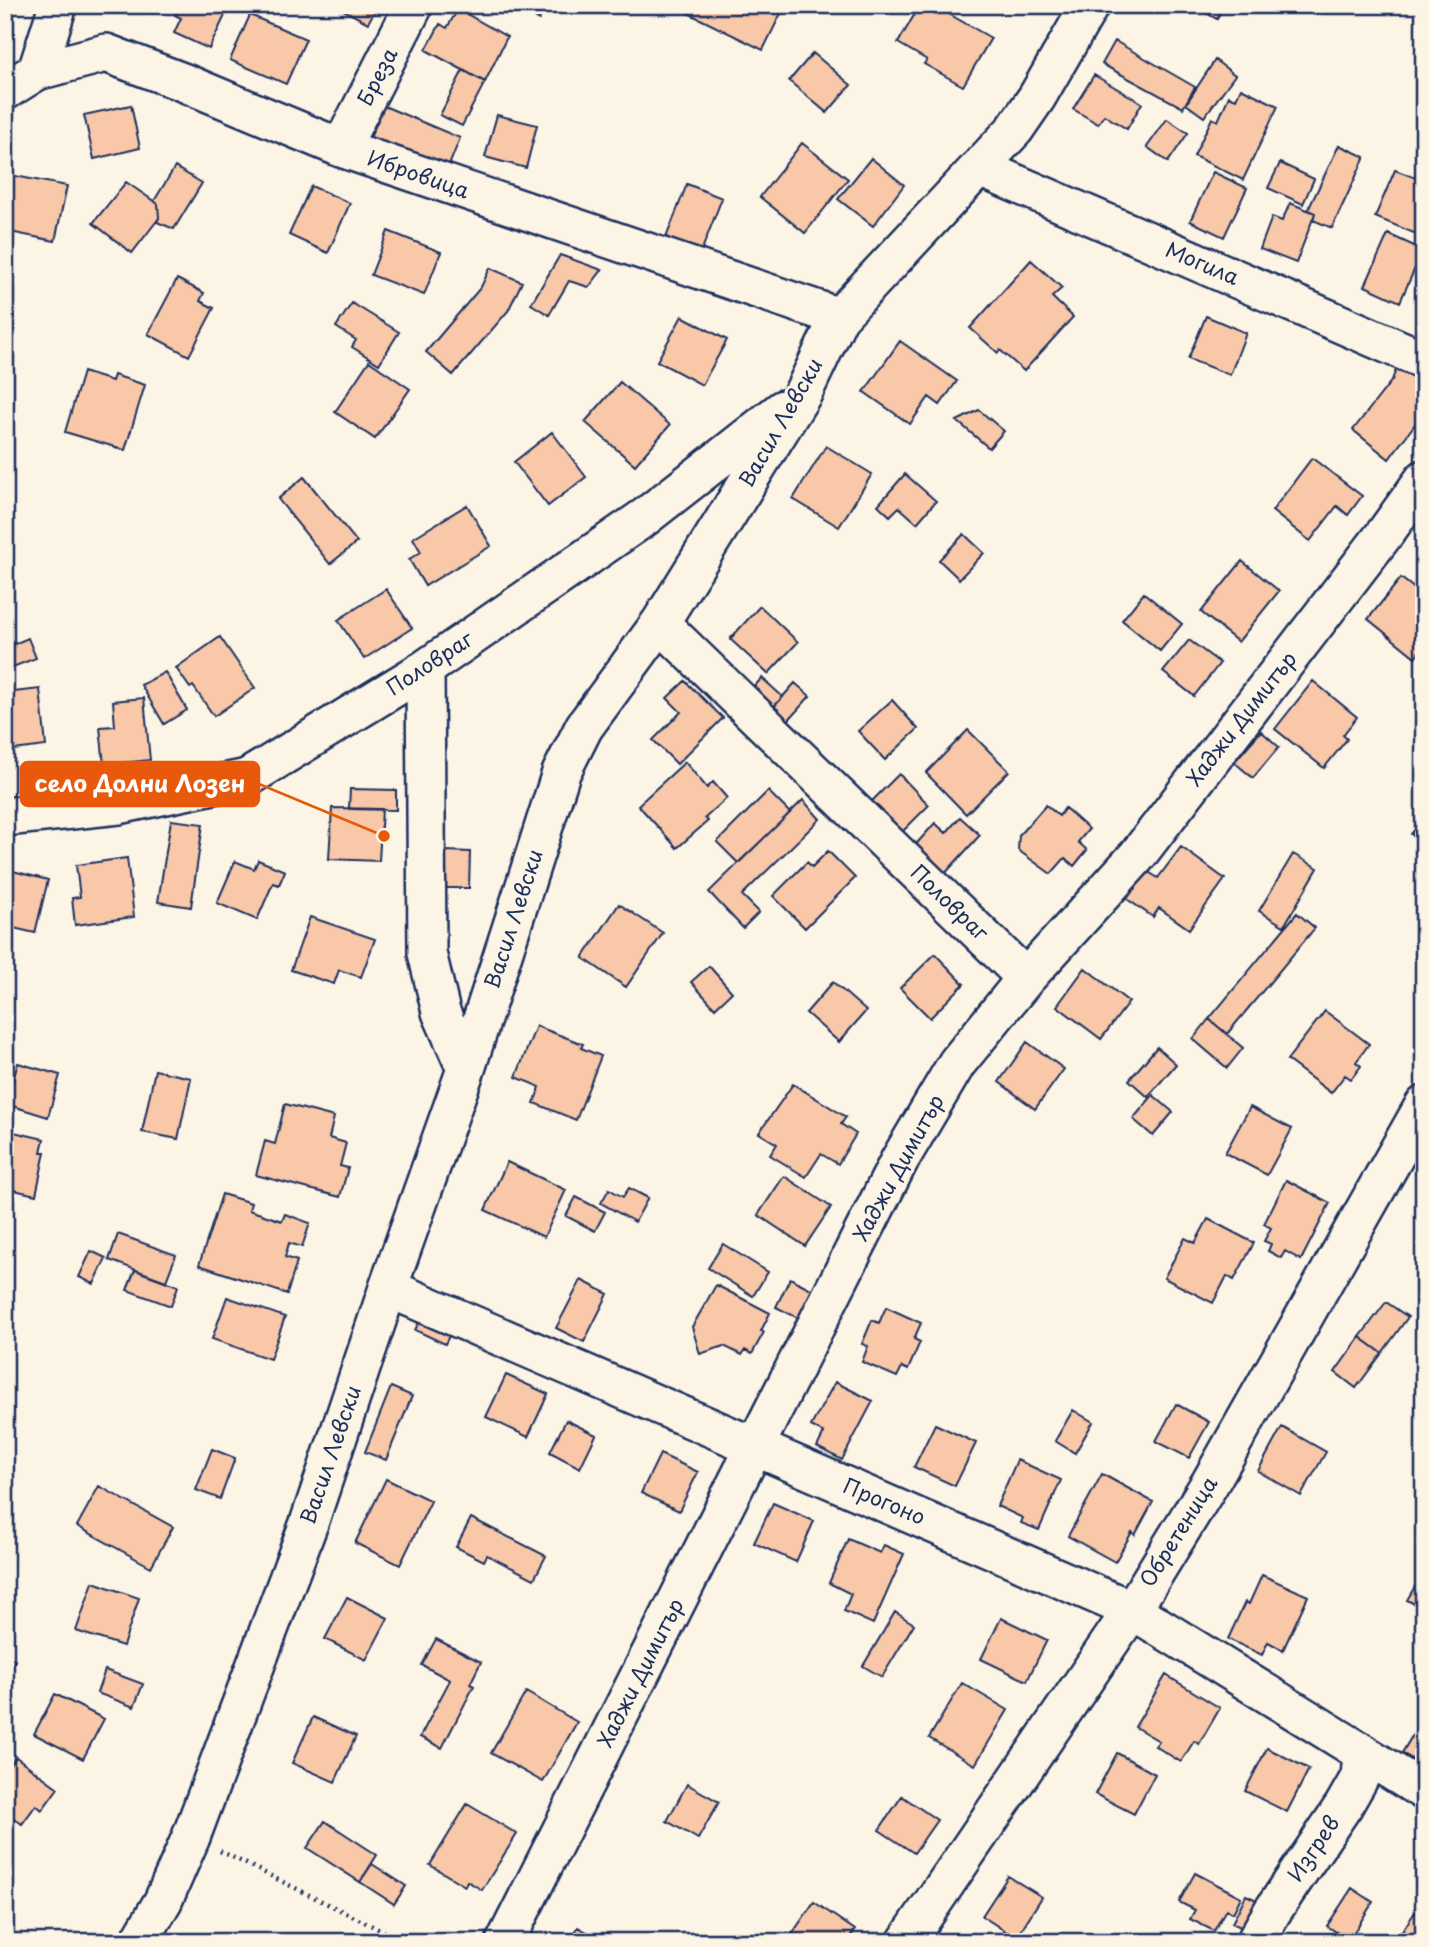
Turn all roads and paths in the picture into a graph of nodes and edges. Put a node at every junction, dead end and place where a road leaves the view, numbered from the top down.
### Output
1 (58, 5) edge
2 (414, 5) edge
3 (1090, 5) edge
4 (37, 71) junction
5 (5, 91) edge
6 (341, 148) junction
7 (980, 168) junction
8 (839, 317) junction
9 (1424, 360) edge
10 (803, 393) junction
11 (1424, 479) edge
12 (660, 623) junction
13 (425, 669) junction
14 (5, 817) edge
15 (1026, 978) junction
16 (466, 1069) junction
17 (1424, 1105) edge
18 (388, 1287) junction
19 (755, 1446) junction
20 (1132, 1610) junction
21 (1362, 1753) junction
22 (1424, 1791) edge
23 (191, 1837) junction
24 (139, 1942) edge
25 (404, 1942) edge
26 (505, 1942) edge
27 (906, 1942) edge
28 (1255, 1942) edge

1 - 4 street
2 - 6 street, Бреза
3 - 7 street, Васил Левски
4 - 5 street, Ибровица
4 - 6 street, Ибровица
6 - 8 street, Ибровица
7 - 8 street, Васил Левски
7 - 9 street, Могила
8 - 10 street, Васил Левски
10 - 12 street, Васил Левски
10 - 13 street, Половраг
11 - 15 street, Хаджи Димитър
12 - 15 street, Половраг
12 - 16 street, Васил Левски
13 - 14 street, Половраг
13 - 16 street
15 - 19 street, Хаджи Димитър
16 - 18 street, Васил Левски
17 - 20 street, Обретеница
18 - 19 street, Прогоно
18 - 23 street, Васил Левски
19 - 20 street, Прогоно
19 - 26 street, Хаджи Димитър
20 - 21 street, Прогоно
20 - 27 street, Обретеница
21 - 22 street, Прогоно
21 - 28 street, Изгрев
23 - 24 street, Васил Левски
23 - 25 path

